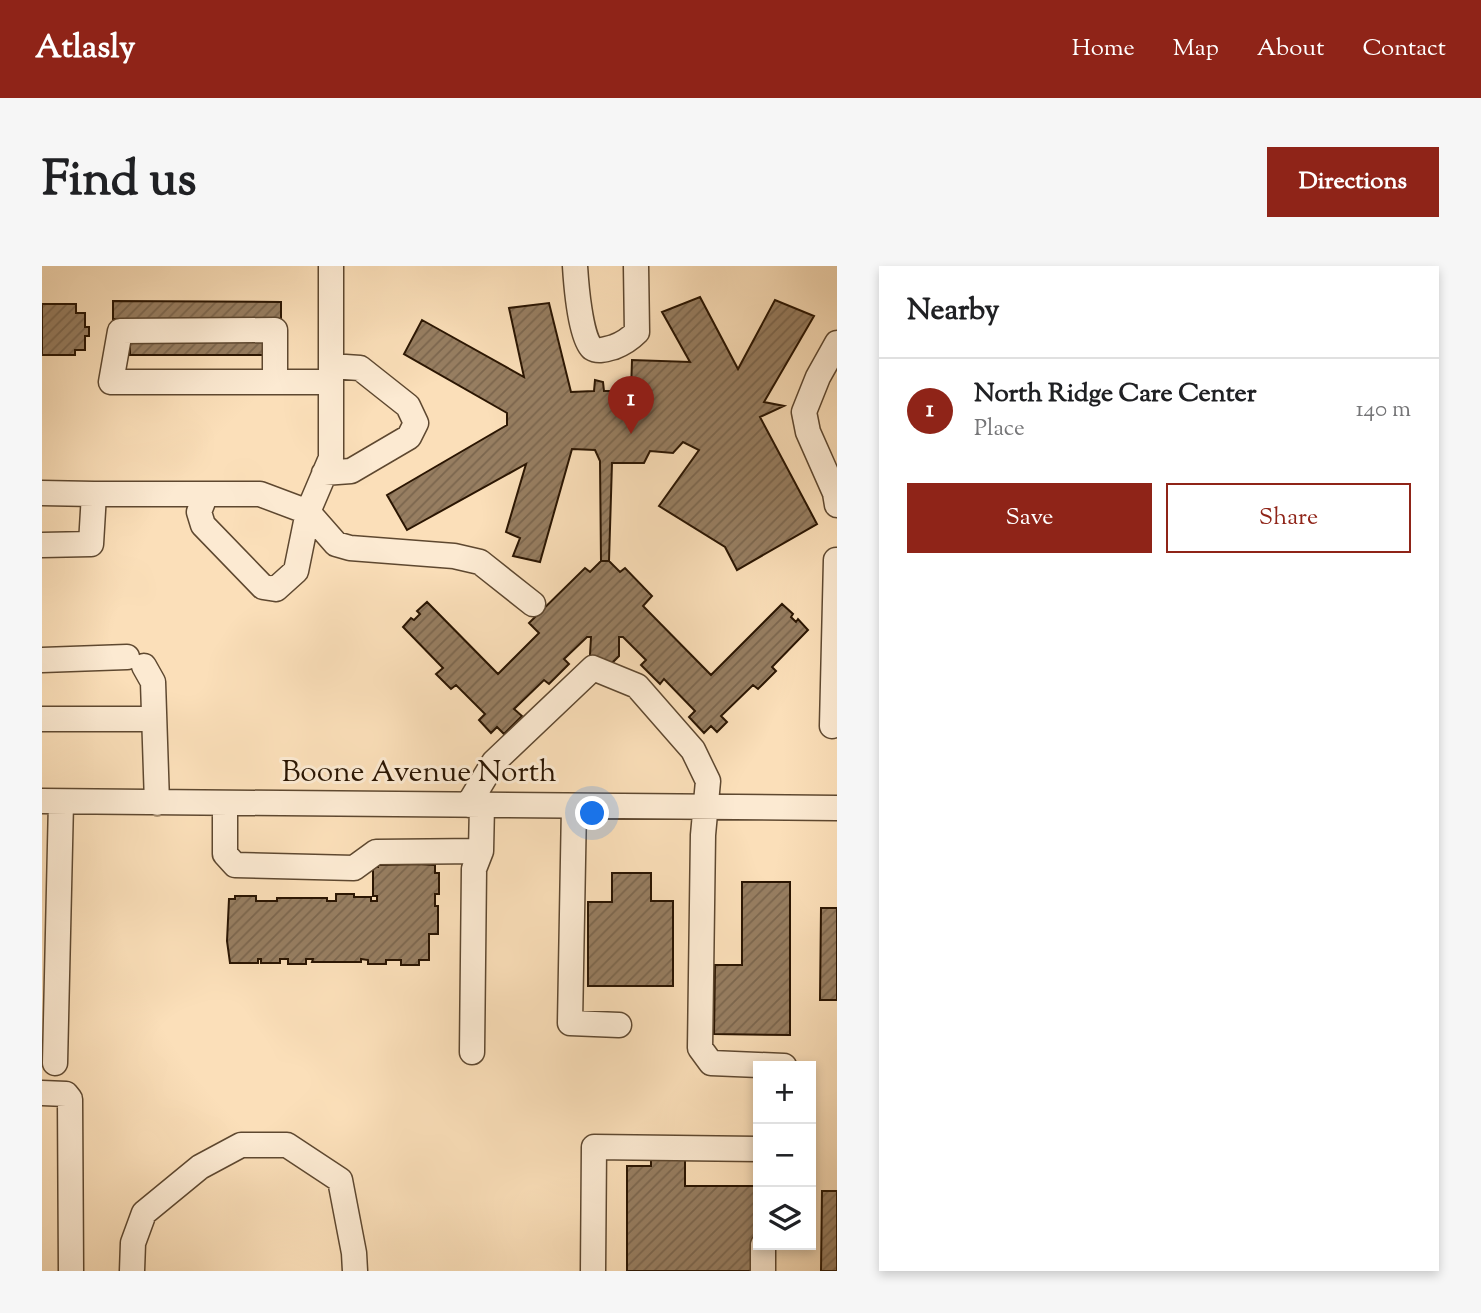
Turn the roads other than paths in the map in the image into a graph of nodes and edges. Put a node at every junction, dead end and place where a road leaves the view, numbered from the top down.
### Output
1 (331, 266) edge
2 (575, 266) edge
3 (636, 266) edge
4 (837, 343) edge
5 (331, 374) junction
6 (275, 382) junction
7 (324, 473) junction
8 (42, 494) edge
9 (94, 494) junction
10 (206, 494) junction
11 (837, 505) edge
12 (308, 512) junction
13 (42, 545) edge
14 (837, 551) edge
15 (837, 560) edge
16 (533, 604) dead end
17 (42, 660) edge
18 (42, 719) edge
19 (154, 719) junction
20 (832, 726) dead end
21 (51, 802) edge
22 (157, 803) junction
23 (225, 803) junction
24 (475, 805) junction
25 (574, 806) junction
26 (706, 807) junction
27 (837, 808) edge
28 (481, 851) junction
29 (619, 1025) dead end
30 (472, 1052) dead end
31 (55, 1063) dead end
32 (753, 1065) edge
33 (42, 1093) edge
34 (753, 1149) edge
35 (763, 1250) edge
36 (71, 1271) edge
37 (132, 1271) edge
38 (355, 1271) edge
39 (593, 1271) edge
40 (762, 1271) edge

1 - 5 street
2 - 3 street
4 - 11 street
5 - 6 street
5 - 7 street
5 - 7 street
6 - 6 street
7 - 12 street
8 - 9 street
9 - 10 street
9 - 13 street
10 - 12 street
10 - 12 street
12 - 16 street
14 - 15 street
15 - 20 street
17 - 19 street
18 - 19 street
19 - 22 street
21 - 22 street, Boone Avenue North
21 - 31 street
22 - 23 street, Boone Avenue North
23 - 24 street, Boone Avenue North
23 - 28 street
24 - 25 street, Boone Avenue North
24 - 26 street
24 - 28 street
25 - 26 street, Boone Avenue North
25 - 29 street
26 - 27 street, Boone Avenue North
26 - 32 street
28 - 30 street
33 - 36 street
34 - 39 street
35 - 40 street
37 - 38 street

